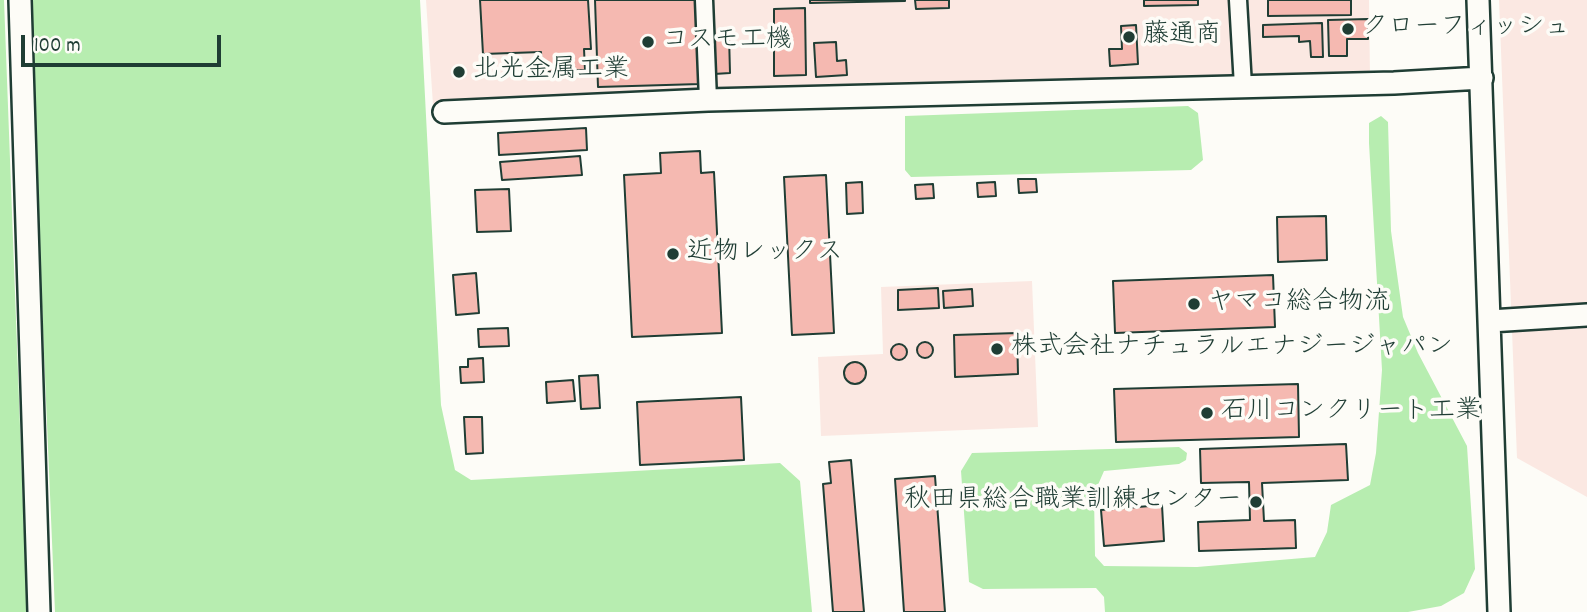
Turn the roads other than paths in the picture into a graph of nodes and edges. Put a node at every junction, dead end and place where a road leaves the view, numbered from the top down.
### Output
1 (20, 0) edge
2 (704, 0) edge
3 (1238, 0) edge
4 (1478, 0) edge
5 (1482, 78) junction
6 (1243, 86) junction
7 (708, 100) junction
8 (444, 112) dead end
9 (1587, 315) edge
10 (1490, 321) junction
11 (39, 612) edge
12 (1499, 612) edge

1 - 11 street
2 - 7 street
3 - 6 street
4 - 5 street
5 - 6 street
5 - 10 street
6 - 7 street
7 - 8 street
9 - 10 street
10 - 12 street

